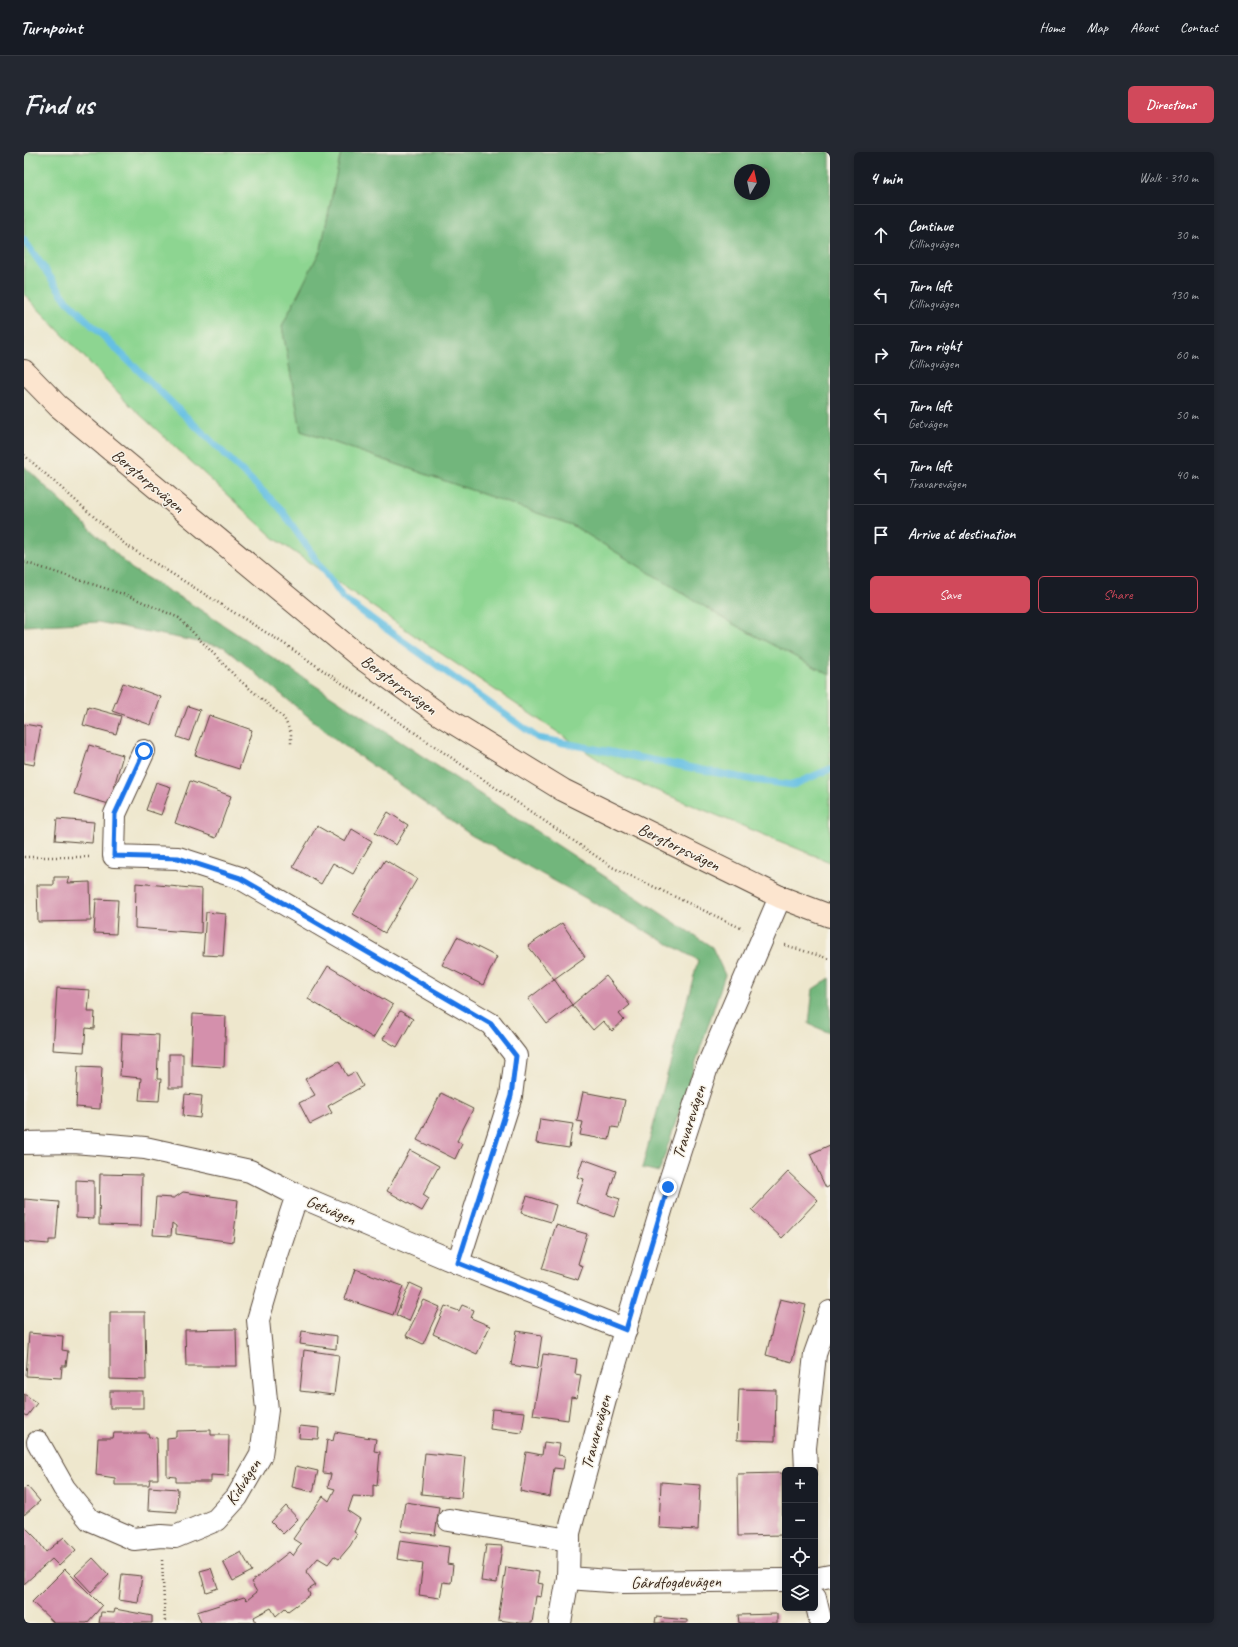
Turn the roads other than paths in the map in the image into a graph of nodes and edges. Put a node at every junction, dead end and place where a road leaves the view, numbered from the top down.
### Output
1 (24, 371) edge
2 (144, 751) dead end
3 (780, 897) junction
4 (830, 916) edge
5 (24, 1143) edge
6 (297, 1195) junction
7 (458, 1263) junction
8 (830, 1312) edge
9 (626, 1330) junction
10 (38, 1442) dead end
11 (806, 1467) edge
12 (449, 1520) dead end
13 (569, 1540) junction
14 (830, 1576) edge
15 (568, 1578) junction
16 (818, 1578) edge
17 (782, 1580) edge
18 (818, 1611) edge
19 (560, 1623) edge
20 (820, 1623) edge

1 - 3 main road, Bergtorpsvägen
2 - 7 street
3 - 4 main road, Bergtorpsvägen
3 - 9 street, Travarevägen
5 - 6 street, Getvägen
6 - 7 street, Getvägen
6 - 10 street, Kidvägen
7 - 9 street, Getvägen
8 - 11 street
9 - 13 street, Travarevägen
12 - 13 street
13 - 15 street, Travarevägen
14 - 16 street
15 - 17 street, Gårdfogdevägen
15 - 19 street, Travarevägen
18 - 20 street

